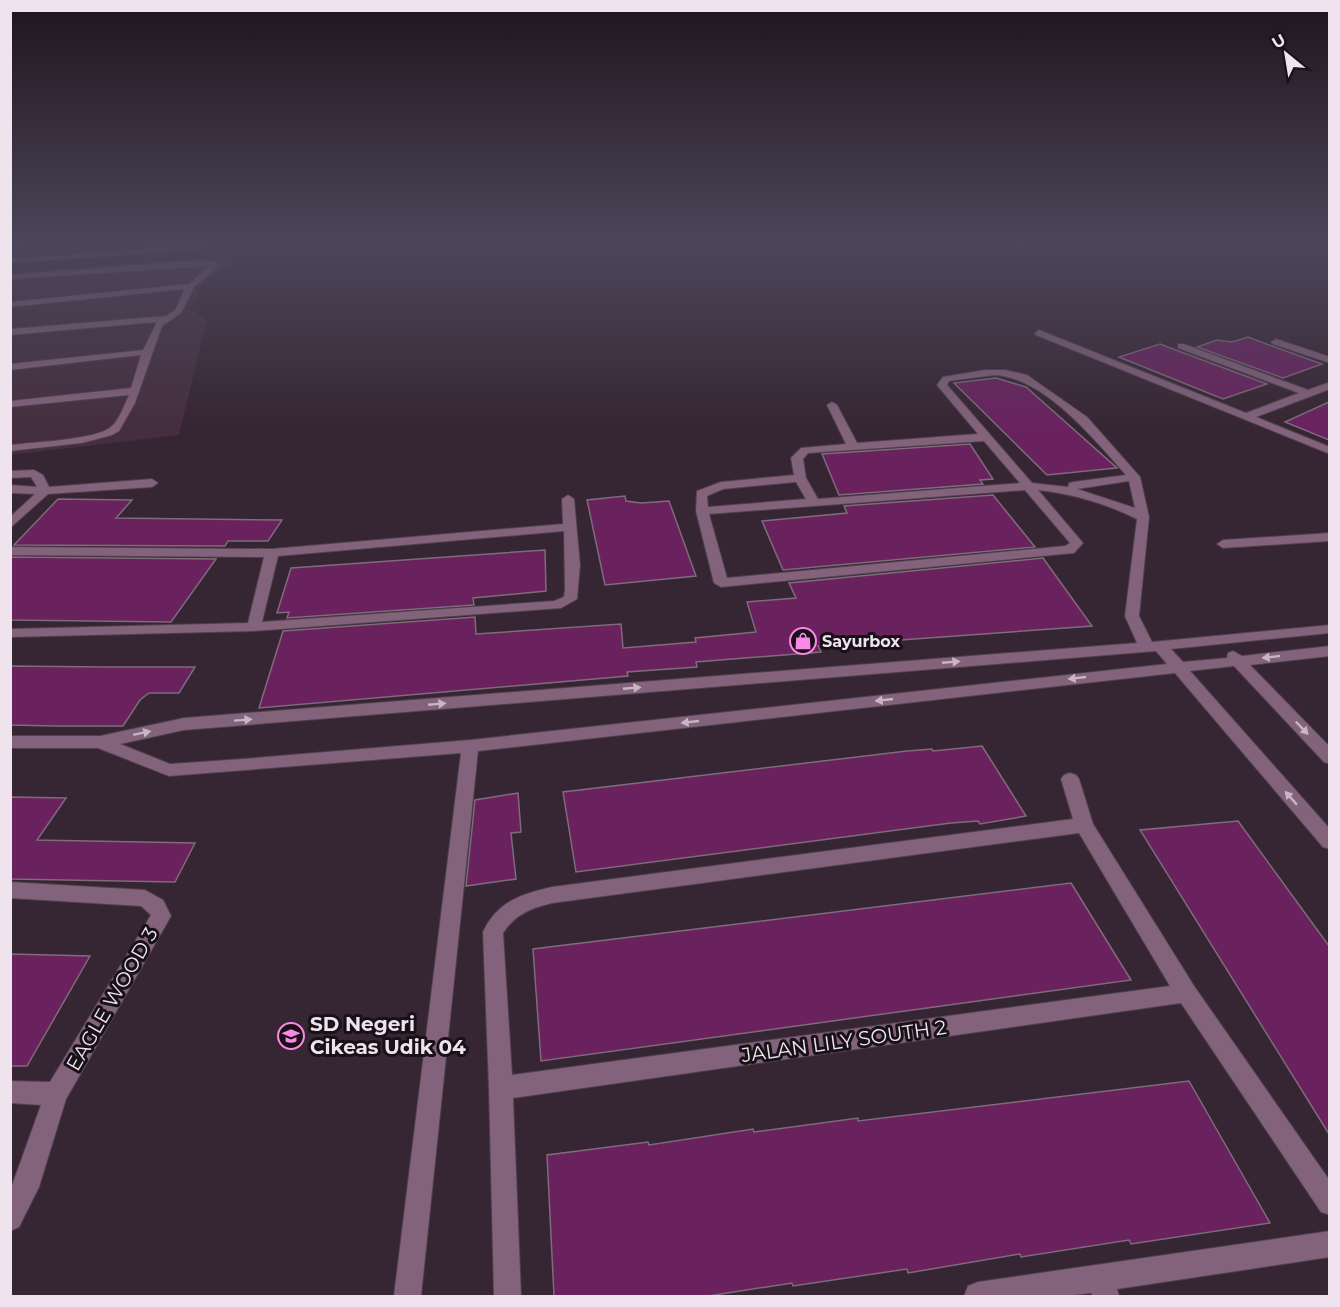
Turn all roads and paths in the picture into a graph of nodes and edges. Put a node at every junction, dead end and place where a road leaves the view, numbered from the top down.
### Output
1 (179, 308) edge
2 (168, 318) junction
3 (10, 332) edge
4 (1039, 333) dead end
5 (1276, 342) dead end
6 (1181, 346) dead end
7 (147, 352) junction
8 (1329, 360) edge
9 (10, 367) edge
10 (1329, 385) edge
11 (134, 391) junction
12 (1308, 393) junction
13 (10, 404) edge
14 (832, 405) dead end
15 (1246, 417) junction
16 (987, 438) junction
17 (853, 446) junction
18 (10, 448) edge
19 (1329, 451) edge
20 (10, 475) edge
21 (1134, 477) junction
22 (800, 478) junction
23 (152, 483) dead end
24 (1030, 486) junction
25 (1055, 488) junction
26 (10, 489) edge
27 (45, 491) junction
28 (568, 499) dead end
29 (813, 501) junction
30 (702, 511) junction
31 (1143, 517) junction
32 (10, 524) edge
33 (568, 527) junction
34 (1329, 537) edge
35 (1223, 544) dead end
36 (10, 551) edge
37 (272, 553) junction
38 (254, 627) junction
39 (1329, 629) edge
40 (10, 633) edge
41 (1219, 640) junction
42 (1153, 646) junction
43 (1329, 651) edge
44 (1237, 661) junction
45 (1178, 667) junction
46 (10, 742) edge
47 (100, 742) junction
48 (470, 746) junction
49 (1329, 758) edge
50 (1070, 779) dead end
51 (1084, 825) junction
52 (1329, 842) edge
53 (10, 890) edge
54 (1186, 993) junction
55 (501, 1088) junction
56 (10, 1092) edge
57 (56, 1094) junction
58 (1329, 1203) edge
59 (10, 1218) edge
60 (1329, 1244) edge
61 (1103, 1288) edge
62 (407, 1296) edge
63 (507, 1296) edge
64 (978, 1296) edge

1 - 2 street
2 - 3 street
2 - 7 street
4 - 15 street
5 - 8 street
6 - 12 street
7 - 9 street
7 - 11 street
10 - 12 street
11 - 13 street
11 - 18 street
12 - 15 street
14 - 17 street
15 - 19 street
16 - 17 street
16 - 21 street
16 - 24 street
17 - 22 street
20 - 27 street
21 - 25 street
21 - 31 street
22 - 29 street
22 - 30 street
23 - 27 street
24 - 25 street
24 - 29 street
24 - 30 street
25 - 31 street
26 - 27 street
27 - 32 street
28 - 33 street
29 - 30 street
31 - 42 street
33 - 37 street
33 - 38 street
34 - 35 street
36 - 37 street
37 - 38 street
38 - 40 street
39 - 41 street
41 - 42 street
41 - 44 street
42 - 45 street
47 -> 42 street
43 -> 44 street
44 - 45 street
44 -> 49 street
45 -> 48 street
52 -> 45 street
46 - 47 street
47 - 48 street
48 - 62 street
50 - 51 street
51 - 54 street
51 - 55 street
53 - 57 street, EAGLE WOOD 3
54 - 55 street, JALAN LILY SOUTH 2
54 - 58 street
55 - 63 street
56 - 57 street
57 - 59 street
60 - 61 street
61 - 64 street

